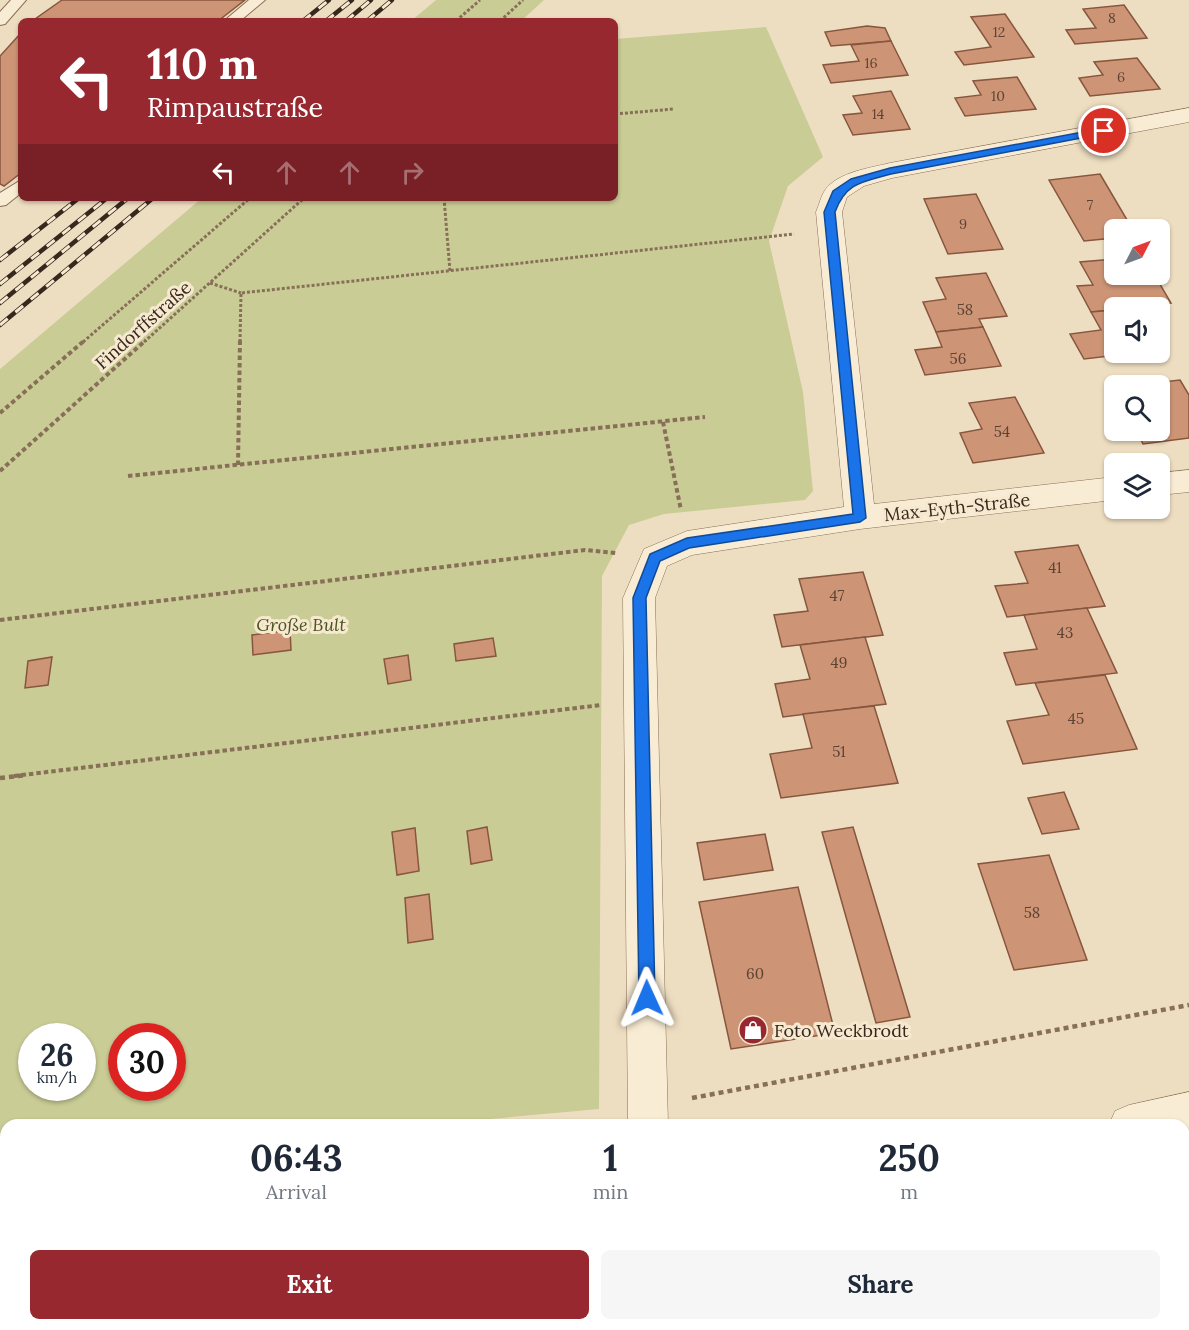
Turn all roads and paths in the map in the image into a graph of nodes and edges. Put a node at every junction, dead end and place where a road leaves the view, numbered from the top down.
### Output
1 (19, 0) edge
2 (258, 0) edge
3 (480, 0) edge
4 (523, 0) edge
5 (235, 18) edge
6 (459, 18) edge
7 (503, 18) edge
8 (0, 21) edge
9 (674, 109) dead end
10 (618, 114) edge
11 (1189, 115) edge
12 (18, 187) edge
13 (0, 201) edge
14 (247, 201) edge
15 (301, 201) edge
16 (444, 201) edge
17 (831, 230) junction
18 (450, 271) junction
19 (210, 283) junction
20 (241, 293) junction
21 (0, 413) edge
22 (705, 417) dead end
23 (663, 422) junction
24 (238, 465) junction
25 (0, 471) edge
26 (128, 476) dead end
27 (1189, 481) edge
28 (1170, 483) edge
29 (1104, 490) edge
30 (860, 518) junction
31 (687, 543) junction
32 (655, 558) junction
33 (0, 620) edge
34 (641, 700) junction
35 (0, 778) edge
36 (1189, 1005) edge
37 (1189, 1112) edge
38 (649, 1119) edge
39 (1157, 1119) edge

1 - 8 lane
2 - 5 lane
3 - 6 path
4 - 7 path
9 - 10 path
11 - 17 street
12 - 13 lane
14 - 21 path, Findorffstraße
15 - 19 path, Findorffstraße
16 - 18 path
17 - 18 path
17 - 30 street
18 - 20 path
19 - 20 path
19 - 25 path, Findorffstraße
20 - 24 path
22 - 23 path
23 - 24 path
23 - 31 path
24 - 26 path
27 - 28 street
29 - 30 street, Max-Eyth-Straße
30 - 31 street, Max-Eyth-Straße
31 - 32 street, Max-Eyth-Straße
32 - 33 path
32 - 34 street
34 - 35 path
34 - 38 street
36 - 38 path
37 - 39 street

